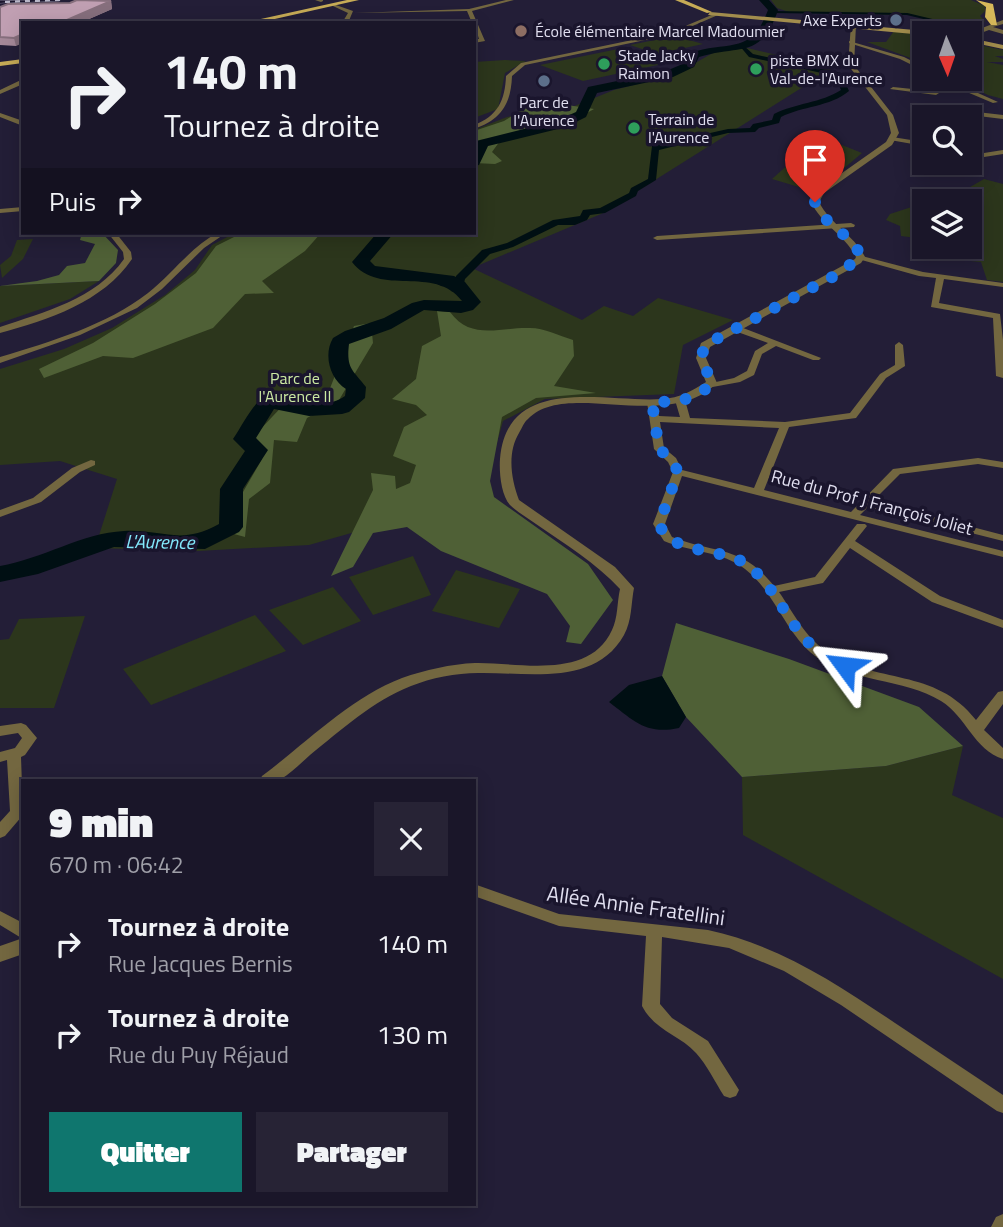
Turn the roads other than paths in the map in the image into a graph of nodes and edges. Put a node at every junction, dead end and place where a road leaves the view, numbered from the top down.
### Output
1 (353, 0) edge
2 (512, 0) edge
3 (678, 0) edge
4 (980, 0) edge
5 (990, 0) edge
6 (322, 2) edge
7 (335, 5) junction
8 (344, 7) junction
9 (469, 10) junction
10 (354, 12) junction
11 (1000, 12) edge
12 (715, 14) junction
13 (241, 21) edge
14 (253, 21) edge
15 (348, 21) edge
16 (474, 21) edge
17 (997, 24) edge
18 (853, 25) junction
19 (476, 27) edge
20 (912, 31) edge
21 (1003, 32) edge
22 (982, 39) edge
23 (988, 39) junction
24 (476, 41) edge
25 (851, 41) junction
26 (982, 41) edge
27 (1001, 47) edge
28 (21, 59) edge
29 (0, 63) edge
30 (912, 63) edge
31 (21, 83) edge
32 (892, 89) dead end
33 (3, 90) edge
34 (912, 91) edge
35 (914, 91) edge
36 (935, 91) edge
37 (968, 91) edge
38 (995, 102) dead end
39 (0, 115) edge
40 (982, 115) edge
41 (1003, 117) edge
42 (21, 123) edge
43 (476, 126) edge
44 (892, 139) junction
45 (912, 142) edge
46 (1003, 152) edge
47 (982, 155) edge
48 (21, 209) edge
49 (0, 211) edge
50 (851, 225) dead end
51 (832, 227) junction
52 (114, 235) edge
53 (219, 235) edge
54 (657, 238) dead end
55 (861, 257) junction
56 (940, 277) junction
57 (1003, 285) edge
58 (734, 328) junction
59 (0, 330) edge
60 (775, 343) junction
61 (899, 345) dead end
62 (816, 358) dead end
63 (0, 360) edge
64 (1001, 376) dead end
65 (710, 386) junction
66 (680, 400) junction
67 (652, 402) junction
68 (656, 419) junction
69 (685, 419) junction
70 (785, 425) junction
71 (91, 463) dead end
72 (1003, 465) edge
73 (678, 472) junction
74 (758, 491) junction
75 (867, 503) junction
76 (0, 514) edge
77 (857, 521) junction
78 (1003, 538) edge
79 (848, 542) junction
80 (1003, 555) edge
81 (771, 590) junction
82 (1003, 624) edge
83 (1003, 695) edge
84 (976, 730) junction
85 (0, 731) edge
86 (1003, 754) edge
87 (7, 756) edge
88 (269, 779) edge
89 (0, 832) edge
90 (476, 890) edge
91 (0, 917) edge
92 (654, 930) junction
93 (21, 931) edge
94 (21, 947) edge
95 (0, 954) edge
96 (730, 1090) dead end
97 (1003, 1105) edge

1 - 7 main road
1 - 10 street
2 - 9 street
3 - 12 main road
4 - 17 highway
5 - 11 highway
6 - 7 main road
6 - 8 street
6 - 13 main road
6 - 14 main road
7 - 8 street
8 - 10 street
9 - 10 street
9 - 16 street
10 - 15 street
11 - 17 highway
12 - 18 main road
12 - 43 street
17 - 21 street
18 - 20 main road
18 - 25 street
19 - 24 street
21 - 23 street
22 - 23 street
23 - 27 street
25 - 30 street
25 - 44 street
26 - 27 main road
28 - 29 main road
31 - 33 street
32 - 34 street
35 - 36 street
37 - 38 street
39 - 42 street
40 - 41 street
44 - 45 street
44 - 51 street
46 - 47 street
48 - 49 street
50 - 51 street
51 - 54 street
51 - 55 street
52 - 59 street
53 - 63 street
55 - 56 street
55 - 58 street
56 - 57 street
56 - 64 street
58 - 60 street
58 - 65 street
60 - 62 street
60 - 65 street
61 - 70 street
65 - 66 street
66 - 67 street
66 - 69 street
67 - 68 street
67 - 88 street
68 - 69 street
68 - 73 street
69 - 70 street
70 - 74 street, Rue du Prof J François Joliet
71 - 76 street
72 - 75 street
73 - 74 street
73 - 81 street
74 - 77 street, Rue du Prof J François Joliet
75 - 77 street
75 - 78 street
77 - 79 street
77 - 80 street, Rue du Prof J François Joliet
79 - 81 street
79 - 82 street
81 - 84 street
83 - 84 street
84 - 86 street
85 - 87 street
87 - 89 street
90 - 92 street, Allée Annie Fratellini
91 - 93 street
92 - 96 street
92 - 97 street, Allée Annie Fratellini
94 - 95 street

